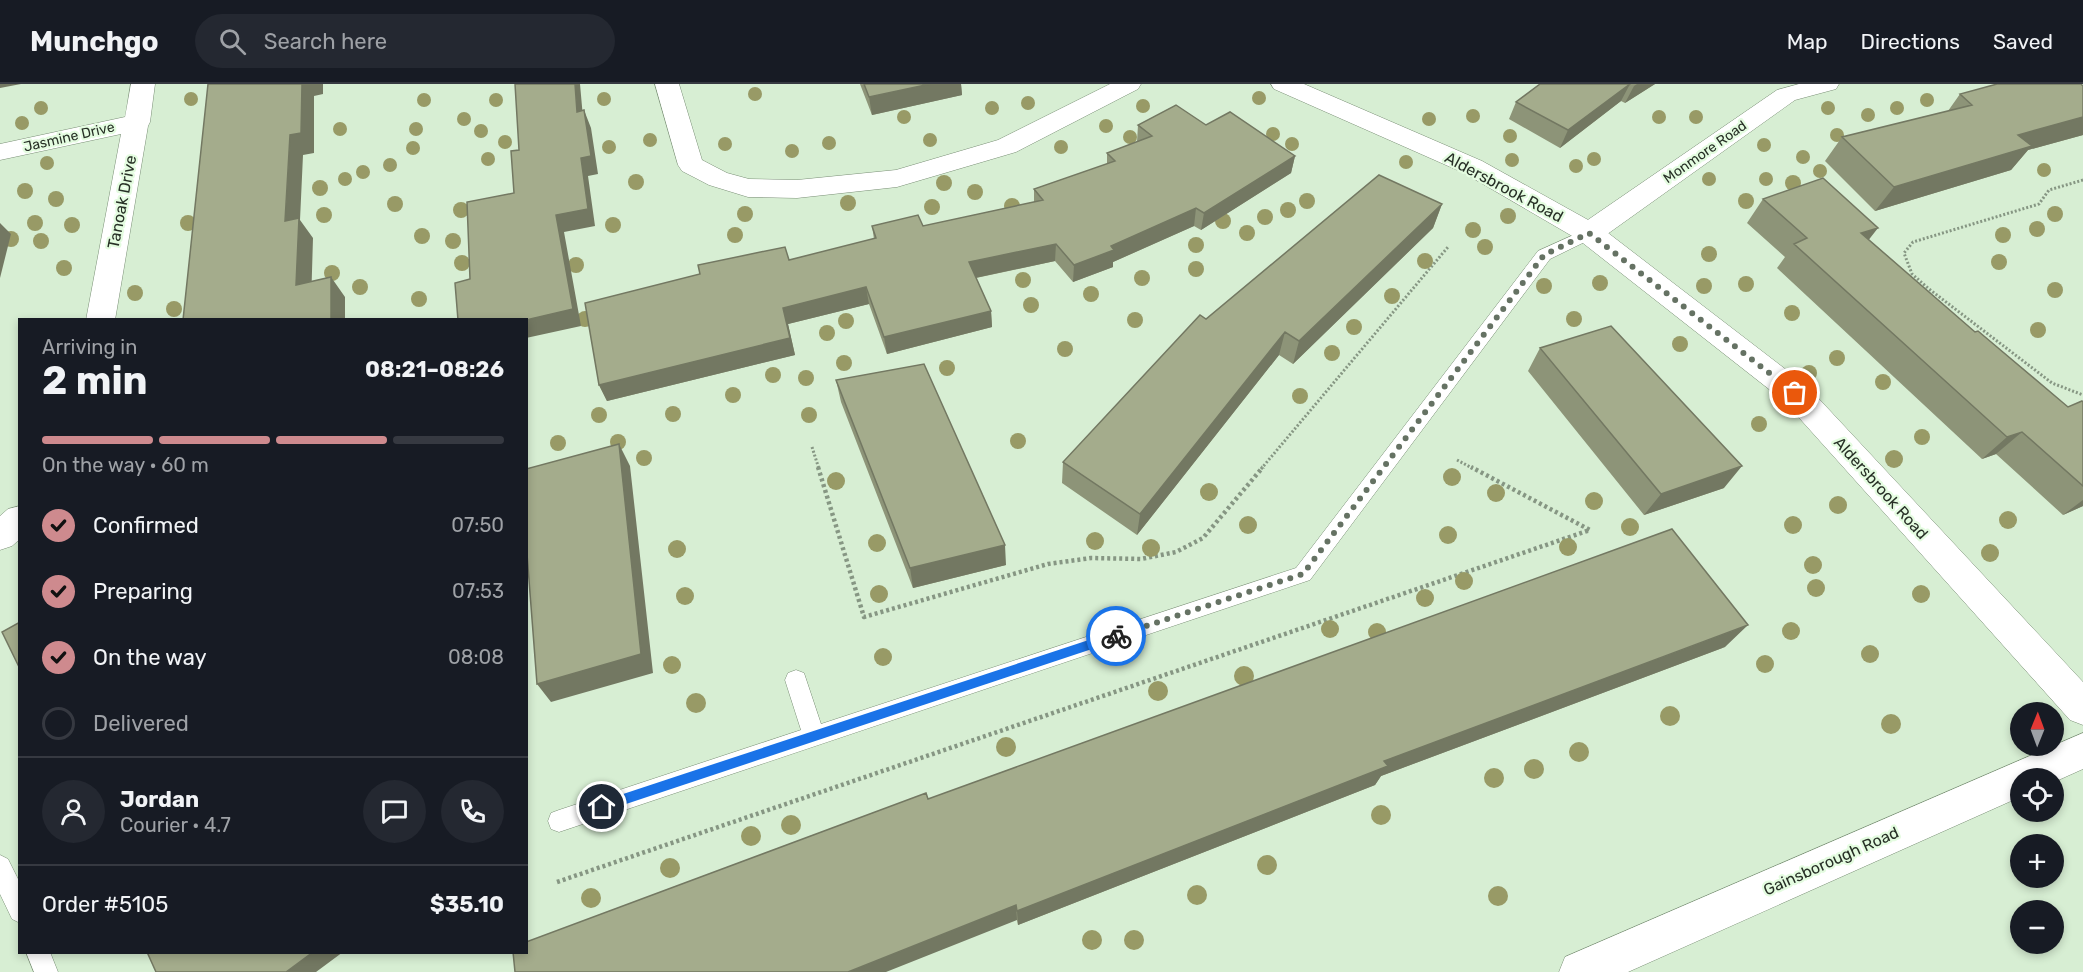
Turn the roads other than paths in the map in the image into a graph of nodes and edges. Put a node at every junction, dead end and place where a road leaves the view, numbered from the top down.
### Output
1 (143, 84) edge
2 (667, 84) edge
3 (1129, 84) edge
4 (1283, 84) edge
5 (1827, 84) edge
6 (138, 122) junction
7 (0, 152) edge
8 (1589, 233) junction
9 (100, 318) edge
10 (18, 521) edge
11 (0, 536) edge
12 (796, 680) dead end
13 (2083, 708) edge
14 (814, 736) junction
15 (2083, 751) edge
16 (560, 821) dead end
17 (0, 867) edge
18 (18, 907) edge
19 (39, 954) edge
20 (46, 972) edge
21 (1580, 972) edge

1 - 6 street, Tanoak Drive
2 - 3 street
4 - 8 street, Aldersbrook Road
5 - 8 street, Monmore Road
6 - 7 street, Jasmine Drive
6 - 9 street, Tanoak Drive
8 - 13 street, Aldersbrook Road
8 - 14 lane
10 - 11 street
12 - 14 lane
14 - 16 lane
15 - 21 street, Gainsborough Road
17 - 18 lane
19 - 20 lane

